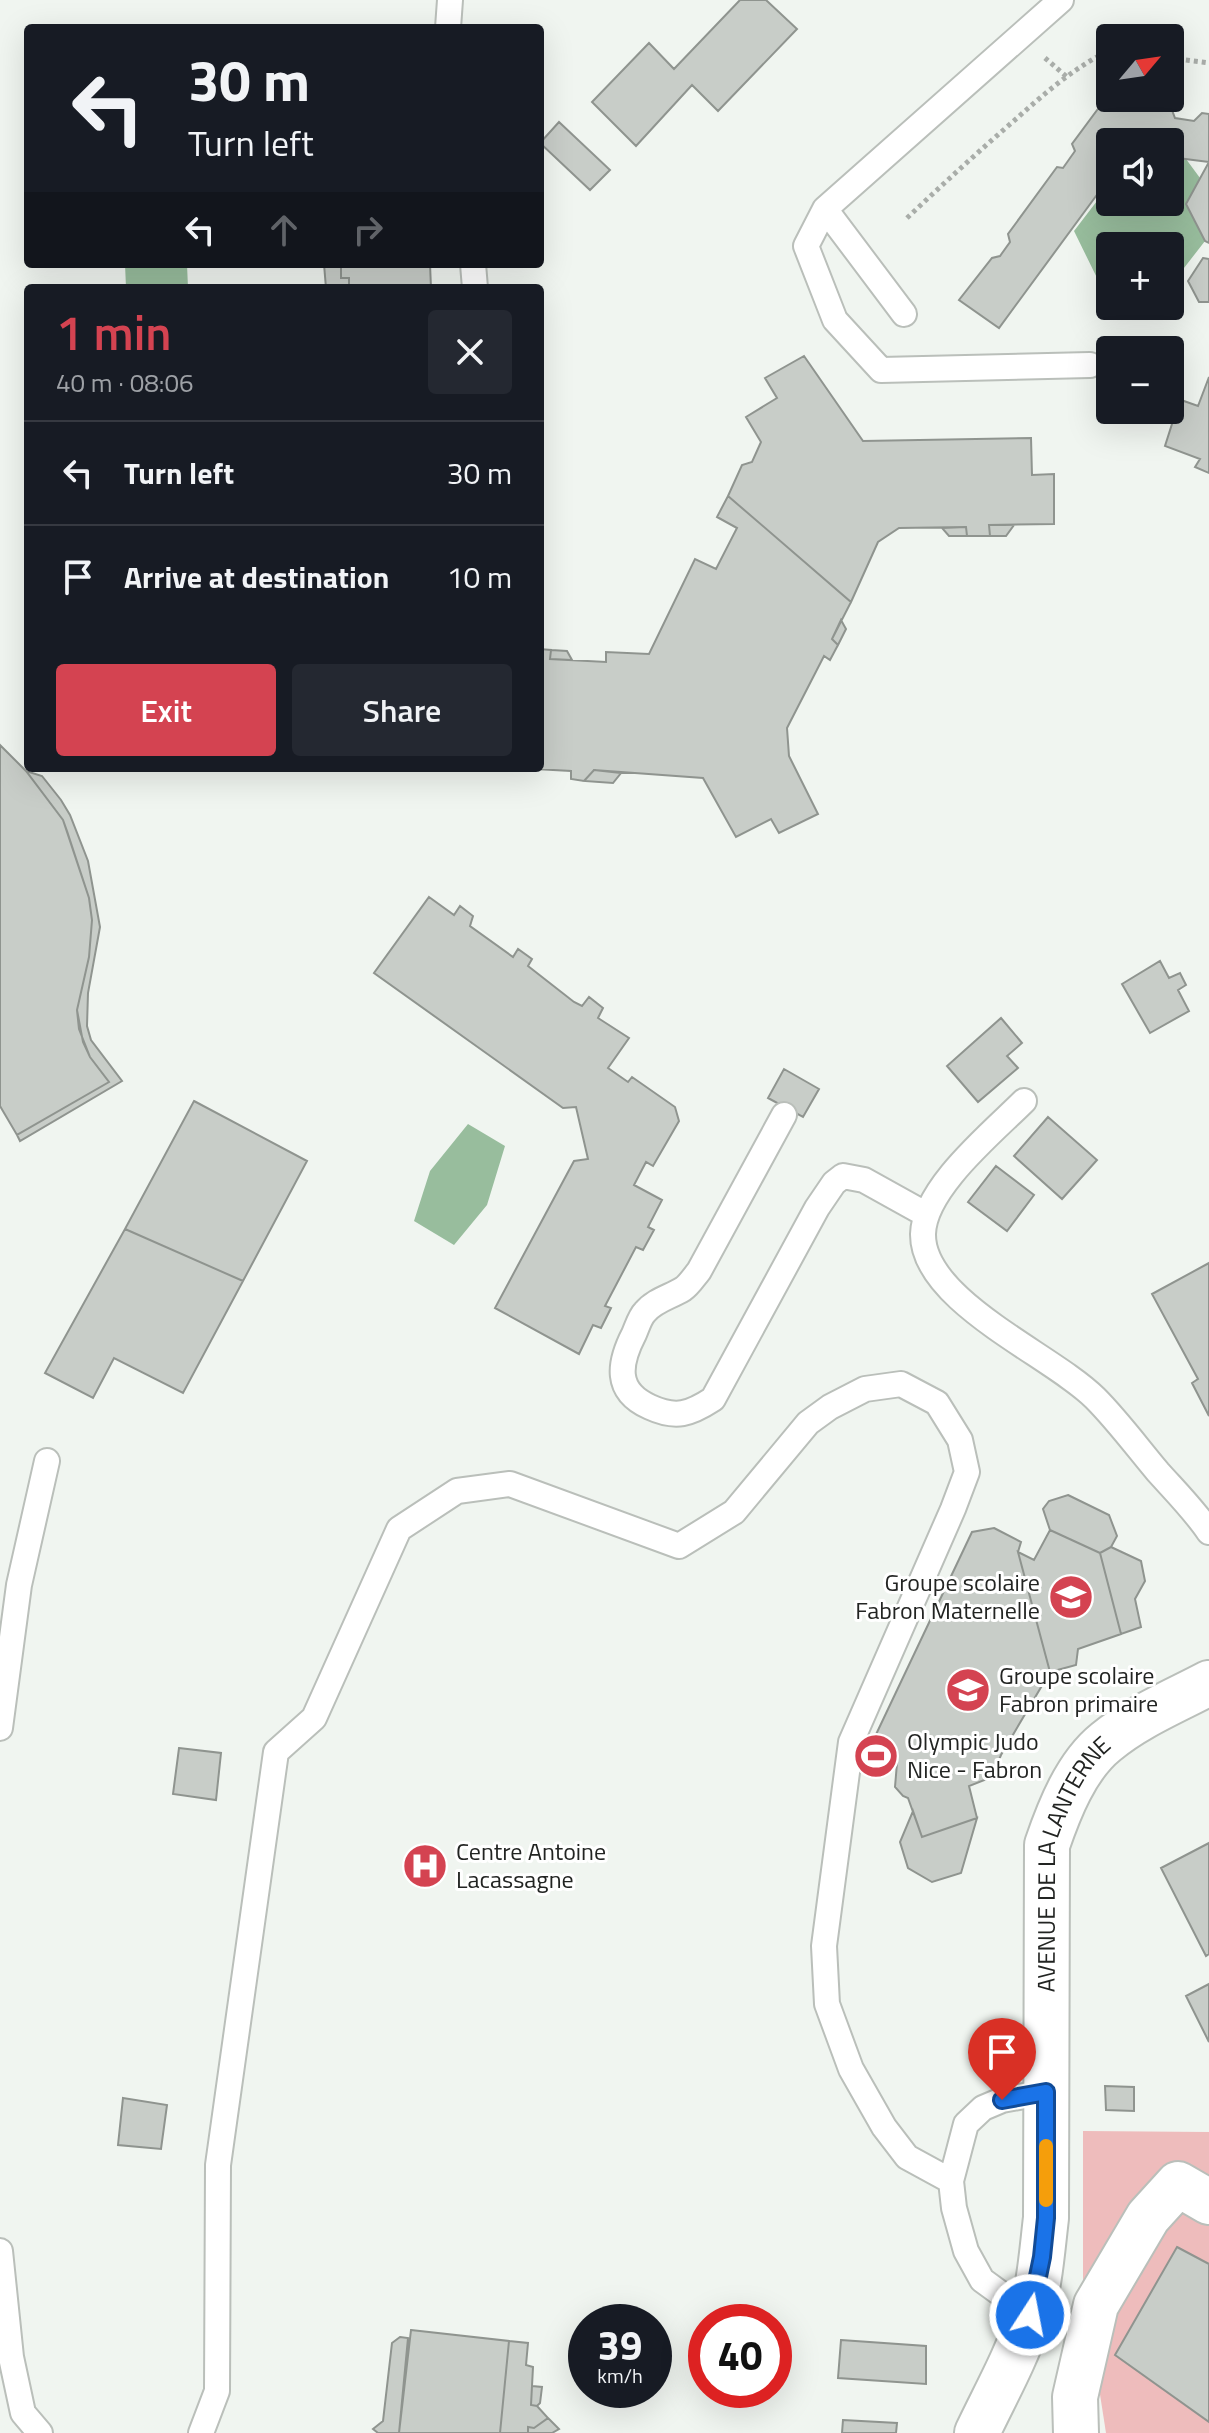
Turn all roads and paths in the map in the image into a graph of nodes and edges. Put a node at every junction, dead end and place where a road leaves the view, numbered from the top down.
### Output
1 (450, 0) edge
2 (1061, 0) edge
3 (448, 24) edge
4 (1096, 59) edge
5 (1184, 60) edge
6 (1209, 63) edge
7 (825, 209) junction
8 (907, 218) dead end
9 (904, 314) dead end
10 (1090, 365) dead end
11 (1024, 1101) dead end
12 (784, 1115) dead end
13 (927, 1215) junction
14 (47, 1461) dead end
15 (1209, 1532) edge
16 (1209, 1683) edge
17 (0, 1728) edge
18 (1046, 2092) junction
19 (951, 2181) junction
20 (1209, 2202) edge
21 (0, 2251) edge
22 (1030, 2315) junction
23 (40, 2433) edge
24 (201, 2433) edge
25 (977, 2433) edge
26 (1076, 2433) edge

1 - 3 lane
2 - 7 lane
4 - 8 path
5 - 6 path
7 - 9 lane
7 - 10 lane
11 - 13 lane
12 - 13 lane
13 - 15 lane
14 - 17 lane
16 - 18 street, AVENUE DE LA LANTERNE
18 - 19 lane
18 - 22 street, AVENUE DE LA LANTERNE
19 - 22 lane
19 - 24 lane
20 - 26 street
21 - 23 lane
22 - 25 street, AVENUE DE LA LANTERNE

